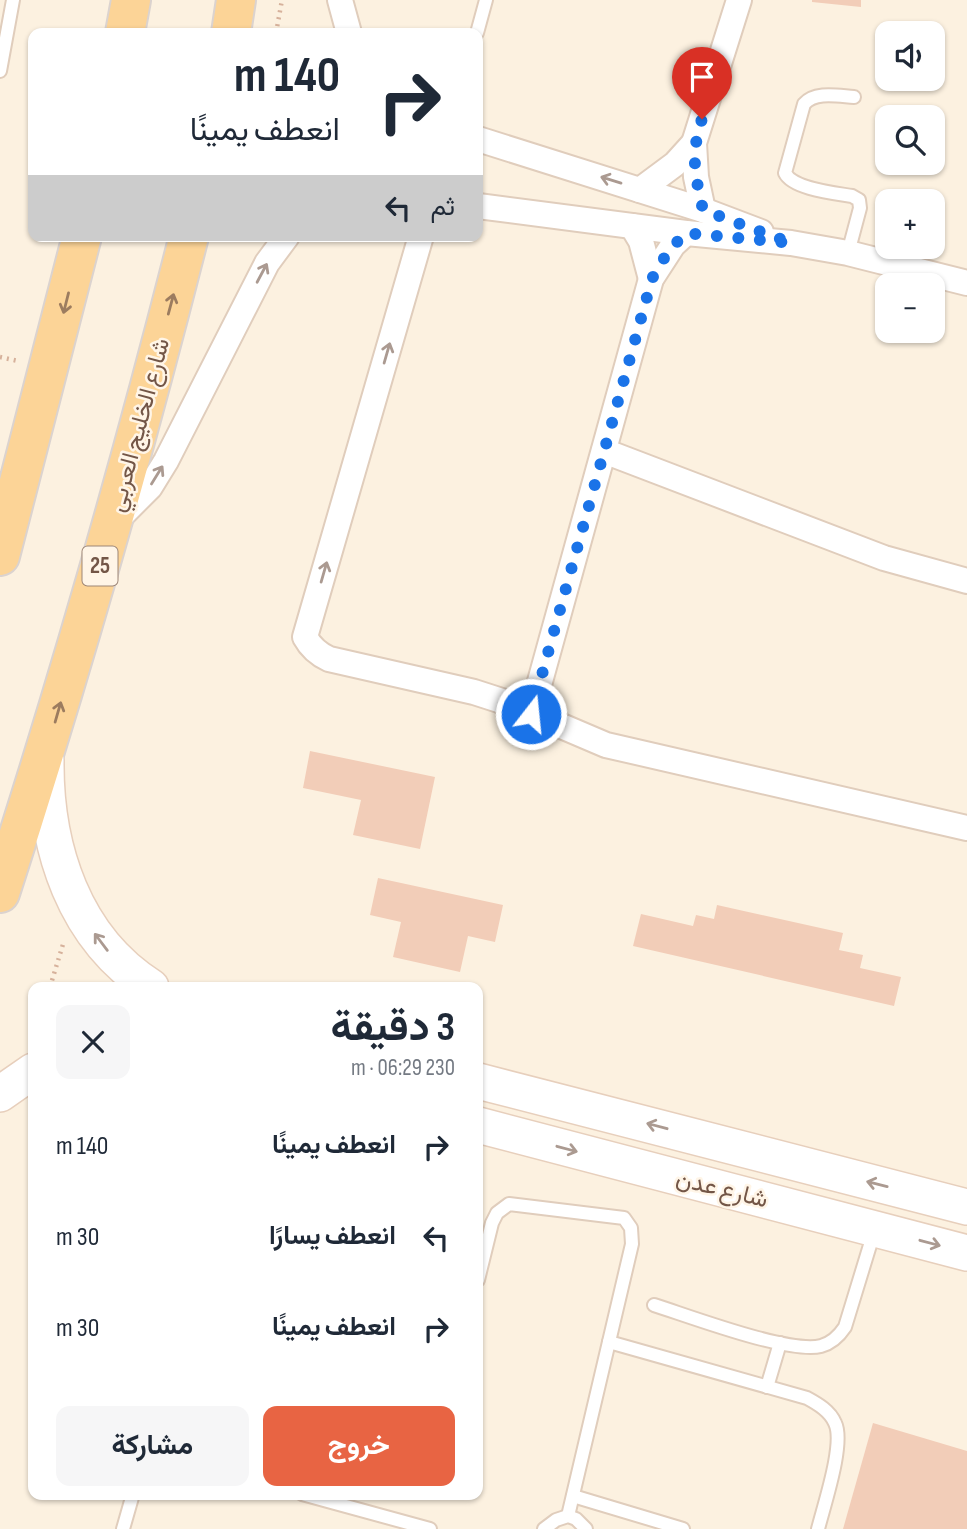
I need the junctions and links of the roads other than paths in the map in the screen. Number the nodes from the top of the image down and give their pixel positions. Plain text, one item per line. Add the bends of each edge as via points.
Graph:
1 (13, 0) edge
2 (131, 0) edge
3 (236, 0) edge
4 (340, 0) edge
5 (486, 0) edge
6 (739, 0) edge
7 (126, 28) edge
8 (232, 28) edge
9 (348, 28) edge
10 (478, 28) edge
11 (0, 71) edge
12 (854, 97) dead end
13 (483, 141) edge
14 (694, 143) junction
15 (640, 190) junction
16 (483, 207) edge
17 (703, 210) junction
18 (632, 226) junction
19 (686, 233) junction
20 (80, 242) edge
21 (187, 242) edge
22 (283, 242) edge
23 (419, 242) edge
24 (791, 243) junction
25 (848, 253) junction
26 (652, 279) junction
27 (967, 283) edge
28 (604, 451) junction
29 (111, 526) junction
30 (0, 556) edge
31 (967, 581) edge
32 (531, 714) junction
33 (46, 750) junction
34 (967, 828) edge
35 (0, 893) edge
36 (144, 982) edge
37 (28, 1074) edge
38 (483, 1082) edge
39 (528, 1093) junction
40 (0, 1094) edge
41 (483, 1126) edge
42 (518, 1136) junction
43 (764, 1155) junction
44 (831, 1172) junction
45 (749, 1196) junction
46 (967, 1207) edge
47 (821, 1214) junction
48 (875, 1229) junction
49 (967, 1253) edge
50 (483, 1260) edge
51 (654, 1305) dead end
52 (609, 1342) junction
53 (780, 1343) junction
54 (767, 1387) junction
55 (573, 1496) junction
56 (131, 1500) edge
57 (324, 1500) edge
58 (568, 1516) junction
59 (123, 1529) edge
60 (430, 1529) edge
61 (544, 1529) edge
62 (586, 1529) edge
63 (683, 1529) edge
64 (818, 1529) edge

1 - 11 lane
2 - 7 main road
3 - 8 main road
4 - 9 street
5 - 10 lane
6 - 14 street
12 - 25 lane via 808,99 785,173 797,184 859,200
15 -> 13 street
14 - 15 street
14 - 17 street
15 - 17 street
16 - 18 street
17 - 24 street
18 - 19 street
18 - 26 street
19 - 24 street
19 - 26 street
20 -> 30 main road
29 -> 21 main road, شارع الخليج العربي / 25
29 -> 22 street via 150,487 166,461 267,263
32 -> 23 street via 474,692 329,659 304,638
24 - 25 street
25 - 27 street
26 - 28 street
28 - 31 street via 884,558
28 - 32 street
33 -> 29 main road, شارع الخليج العربي / 25
32 - 34 street via 606,746
33 - 35 main road, شارع الخليج العربي / 25
36 -> 33 main road via 114,959 99,940 62,869 48,816
37 - 40 main road
38 - 39 main road, شارع عدن
39 - 42 main road
43 -> 39 main road, شارع عدن
41 - 42 main road, شارع عدن
42 -> 45 main road, شارع عدن
43 - 44 main road, شارع عدن
43 - 45 main road via 772,1177 764,1190
46 -> 44 main road, شارع عدن
44 - 47 main road via 817,1177 809,1190 811,1205
45 - 47 main road, شارع عدن
47 - 48 main road, شارع عدن
48 -> 49 main road, شارع عدن
48 - 53 lane via 850,1315 838,1336 822,1346
50 - 52 lane via 492,1223 509,1204 624,1218 631,1227 632,1244
51 - 53 lane
52 - 54 lane
52 - 55 lane
53 - 54 lane
54 - 64 lane via 807,1398 835,1422 840,1440
55 - 58 lane
55 - 63 lane
56 - 59 lane
57 - 60 lane
58 - 61 lane
58 - 62 lane

